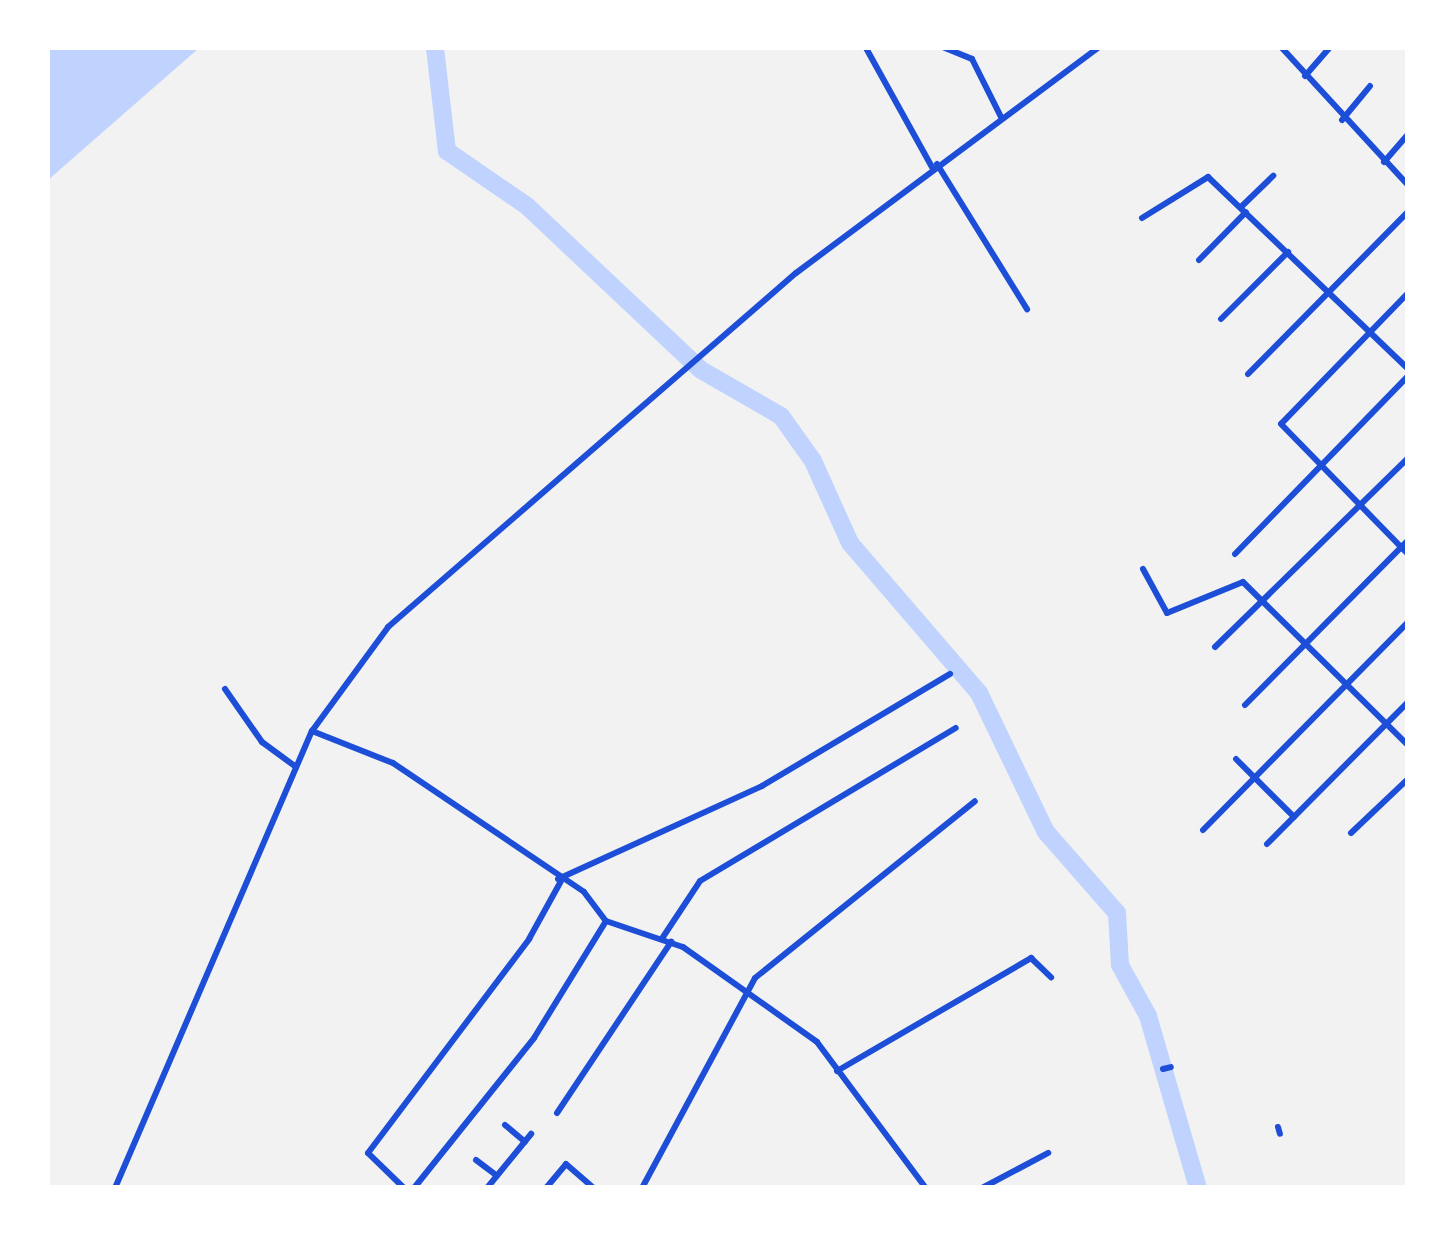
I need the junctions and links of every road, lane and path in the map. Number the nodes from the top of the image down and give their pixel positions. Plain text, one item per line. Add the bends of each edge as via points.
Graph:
1 (866, 48) edge
2 (945, 48) edge
3 (1098, 48) edge
4 (1282, 48) edge
5 (1330, 48) edge
6 (1304, 76) junction
7 (1370, 86) dead end
8 (1001, 117) junction
9 (1342, 120) junction
10 (1408, 134) edge
11 (1384, 162) junction
12 (935, 165) junction
13 (1273, 176) dead end
14 (1408, 186) edge
15 (1244, 210) junction
16 (1408, 212) edge
17 (1142, 218) dead end
18 (1288, 252) junction
19 (1199, 260) dead end
20 (1329, 292) junction
21 (1408, 293) edge
22 (1027, 309) dead end
23 (1221, 319) dead end
24 (1370, 332) junction
25 (1408, 372) edge
26 (1248, 374) dead end
27 (1408, 458) edge
28 (1320, 464) junction
29 (1360, 505) junction
30 (1408, 540) edge
31 (1401, 547) junction
32 (1235, 554) dead end
33 (1408, 554) edge
34 (1143, 569) dead end
35 (1262, 601) junction
36 (1408, 622) edge
37 (1307, 645) junction
38 (1215, 647) dead end
39 (950, 674) dead end
40 (1347, 685) junction
41 (225, 689) dead end
42 (1408, 702) edge
43 (1246, 705) dead end
44 (1386, 724) junction
45 (956, 728) dead end
46 (312, 731) junction
47 (1408, 745) edge
48 (1236, 759) dead end
49 (296, 767) junction
50 (1255, 778) junction
51 (1408, 779) edge
52 (975, 800) dead end
53 (1294, 817) junction
54 (1204, 830) dead end
55 (1351, 834) dead end
56 (1267, 844) dead end
57 (560, 880) junction
58 (606, 922) junction
59 (667, 939) junction
60 (1051, 977) dead end
61 (742, 993) junction
62 (836, 1071) junction
63 (557, 1114) dead end
64 (506, 1125) dead end
65 (531, 1134) dead end
66 (525, 1142) junction
67 (1048, 1153) dead end
68 (476, 1160) dead end
69 (497, 1176) junction
70 (115, 1188) edge
71 (404, 1188) edge
72 (414, 1188) edge
73 (487, 1188) edge
74 (546, 1188) edge
75 (594, 1188) edge
76 (642, 1188) edge
77 (926, 1188) edge
78 (982, 1188) edge

1 - 12 street
2 - 8 street via 972,59
3 - 8 street
4 - 6 street
5 - 6 street
6 - 9 street
7 - 9 street
8 - 12 street
9 - 11 street
10 - 11 street
11 - 14 street
12 - 22 street
12 - 46 street via 698,356 388,627
13 - 15 street
15 - 17 street via 1208,177
15 - 18 street
15 - 19 street
16 - 20 street
18 - 20 street
18 - 23 street
20 - 24 street
20 - 26 street
21 - 24 street
24 - 25 street
24 - 28 street via 1281,424
25 - 28 street
27 - 29 street
28 - 29 street
28 - 32 street
29 - 31 street
29 - 35 street
30 - 31 street
31 - 33 street
31 - 37 street
34 - 35 street via 1167,614 1243,582
35 - 37 street
35 - 38 street
36 - 40 street
37 - 40 street
37 - 43 street
39 - 57 street via 762,786
40 - 44 street
40 - 50 street
41 - 49 street via 262,742
42 - 44 street
44 - 47 street
44 - 53 street
45 - 59 street via 700,881
46 - 49 street
46 - 57 street via 394,763
48 - 50 street
49 - 70 street
50 - 53 street
50 - 54 street
51 - 55 street
52 - 61 street via 891,859
53 - 56 street
57 - 58 street via 584,892
57 - 71 street via 529,939 368,1154
58 - 59 street
58 - 72 street via 534,1038
59 - 61 street
59 - 63 street
60 - 62 street via 1031,958
61 - 62 street via 817,1042
61 - 76 street
62 - 77 street
64 - 66 street
65 - 66 street
66 - 69 street
67 - 78 street
68 - 69 street
69 - 73 street
74 - 75 street via 566,1164

